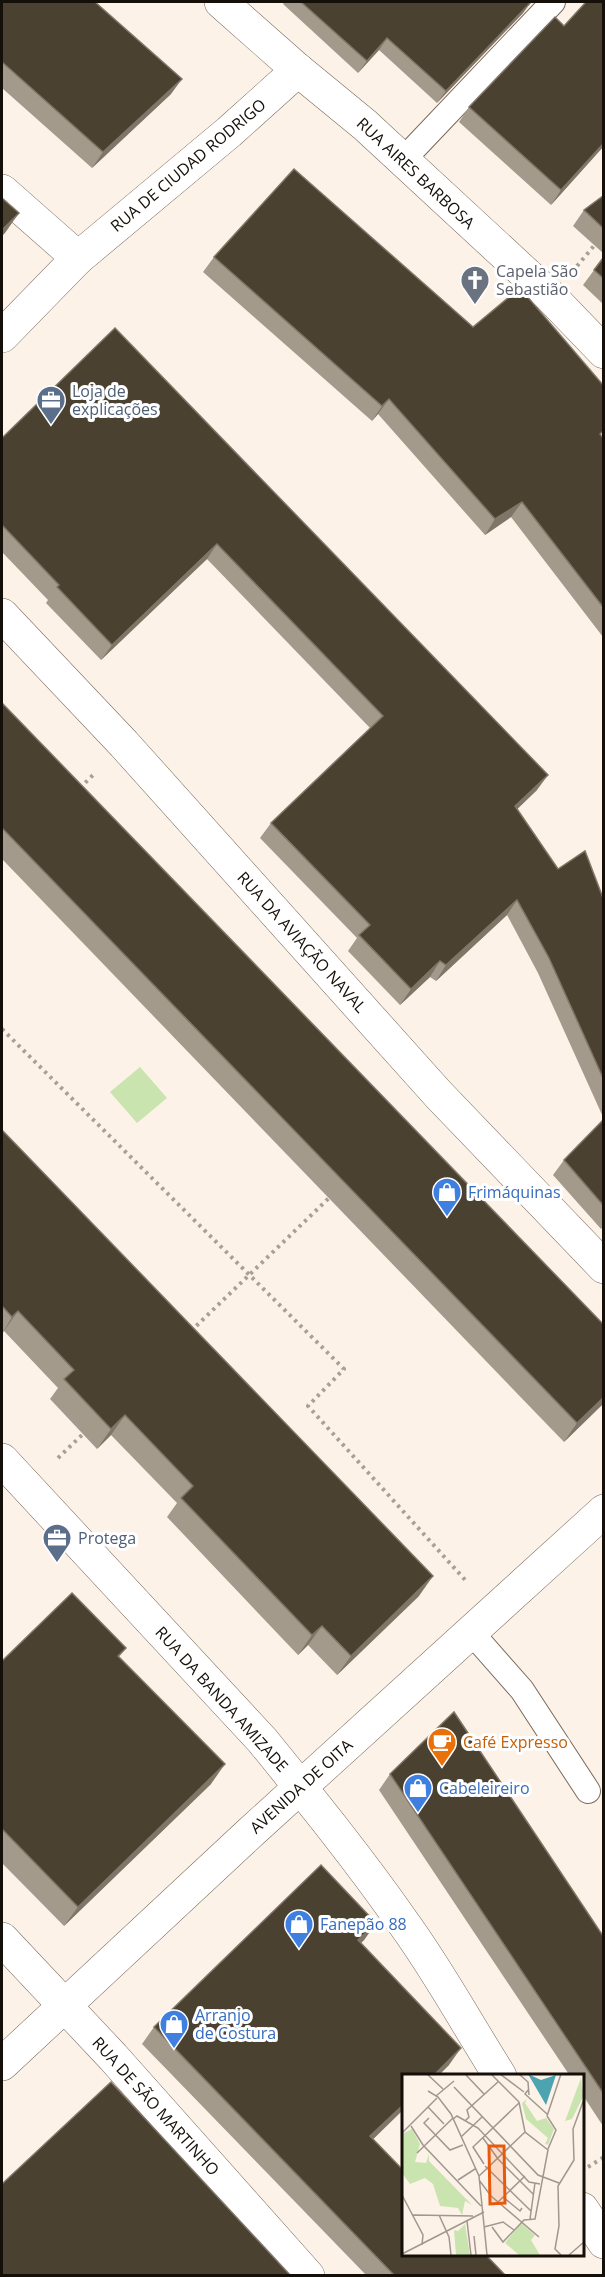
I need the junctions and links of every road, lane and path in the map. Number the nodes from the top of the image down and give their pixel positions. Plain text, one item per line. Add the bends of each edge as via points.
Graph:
1 (221, 2) edge
2 (553, 2) edge
3 (298, 70) junction
4 (403, 160) junction
5 (2, 191) edge
6 (78, 258) junction
7 (2, 336) edge
8 (603, 352) edge
9 (2, 615) edge
10 (2, 1029) edge
11 (329, 1198) edge
12 (603, 1267) edge
13 (249, 1275) junction
14 (184, 1337) edge
15 (2, 1460) edge
16 (603, 1510) edge
17 (483, 1621) junction
18 (300, 1787) junction
19 (588, 1791) dead end
20 (2, 1939) edge
21 (65, 2006) junction
22 (2, 2064) edge
23 (499, 2074) edge
24 (603, 2157) edge
25 (584, 2170) edge
26 (584, 2212) edge
27 (603, 2242) edge
28 (308, 2276) edge

1 - 3 street, RUA AIRES BARBOSA
2 - 4 lane
3 - 4 street, RUA AIRES BARBOSA
3 - 6 street, RUA DE CIUDAD RODRIGO
4 - 8 street, RUA AIRES BARBOSA
5 - 6 street
6 - 7 street, RUA DE CIUDAD RODRIGO
9 - 12 street, RUA DA AVIAÇÃO NAVAL via 132,753 438,1094
10 - 13 path
11 - 13 path
13 - 14 path
13 - 17 path via 344,1369 308,1406
15 - 18 street, RUA DA BANDA AMIZADE via 262,1740
16 - 17 street, AVENIDA DE OITA
17 - 18 street, AVENIDA DE OITA
17 - 19 lane via 522,1690
18 - 21 street, AVENIDA DE OITA
18 - 23 street, RUA DA BANDA AMIZADE via 404,1923
20 - 21 street, RUA DE SÃO MARTINHO
21 - 22 street, AVENIDA DE OITA
21 - 28 street, RUA DE SÃO MARTINHO
24 - 25 path
26 - 27 street

